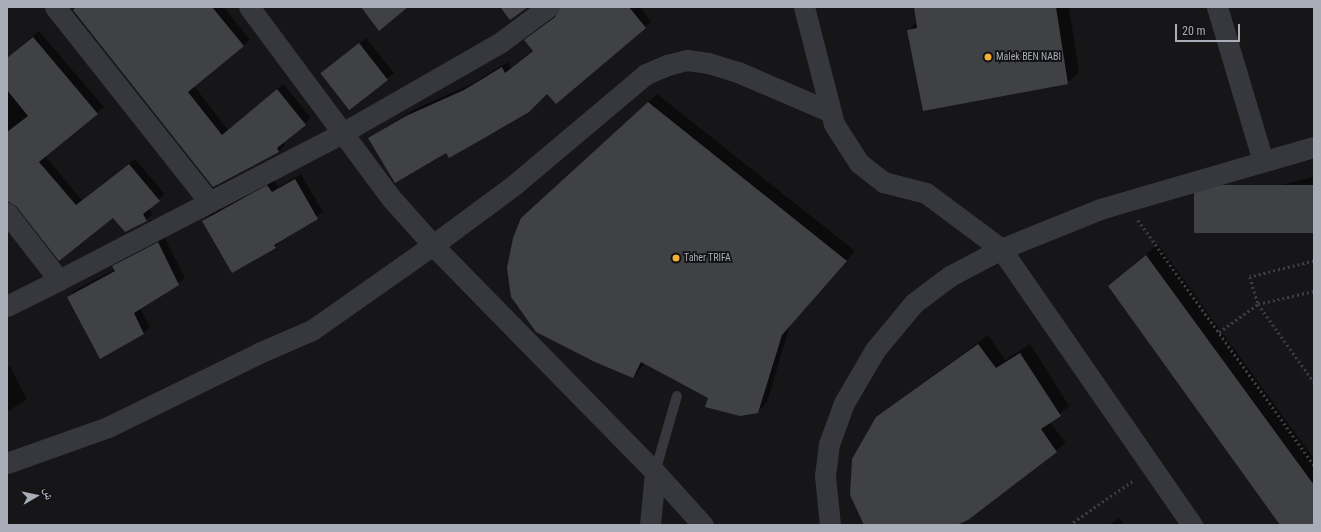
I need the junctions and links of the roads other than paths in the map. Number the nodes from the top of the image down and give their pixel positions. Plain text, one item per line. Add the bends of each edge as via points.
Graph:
1 (55, 7) edge
2 (249, 7) edge
3 (548, 7) edge
4 (804, 7) edge
5 (1217, 7) edge
6 (831, 112) junction
7 (344, 132) junction
8 (1314, 147) edge
9 (1263, 162) junction
10 (209, 201) junction
11 (7, 212) edge
12 (433, 245) junction
13 (1001, 249) junction
14 (58, 280) junction
15 (7, 306) edge
16 (677, 396) dead end
17 (7, 463) edge
18 (655, 472) junction
19 (650, 525) edge
20 (703, 525) edge
21 (830, 525) edge
22 (1192, 525) edge

1 - 10 street
2 - 7 street
3 - 7 street via 500,42
4 - 6 street
5 - 9 street
6 - 12 street via 738,72 708,63 687,60 667,65 646,74 514,185
6 - 13 street via 846,145 859,163 883,182 926,193
7 - 10 street
7 - 12 street via 391,198
8 - 9 street
9 - 13 street via 1100,209
10 - 14 street
11 - 14 street
12 - 17 street via 312,330 258,353 108,427
12 - 18 street
13 - 21 street via 950,276 914,303 875,350 844,403 829,444 825,476
13 - 22 street
14 - 15 street
16 - 18 lane
18 - 19 street
18 - 20 street

